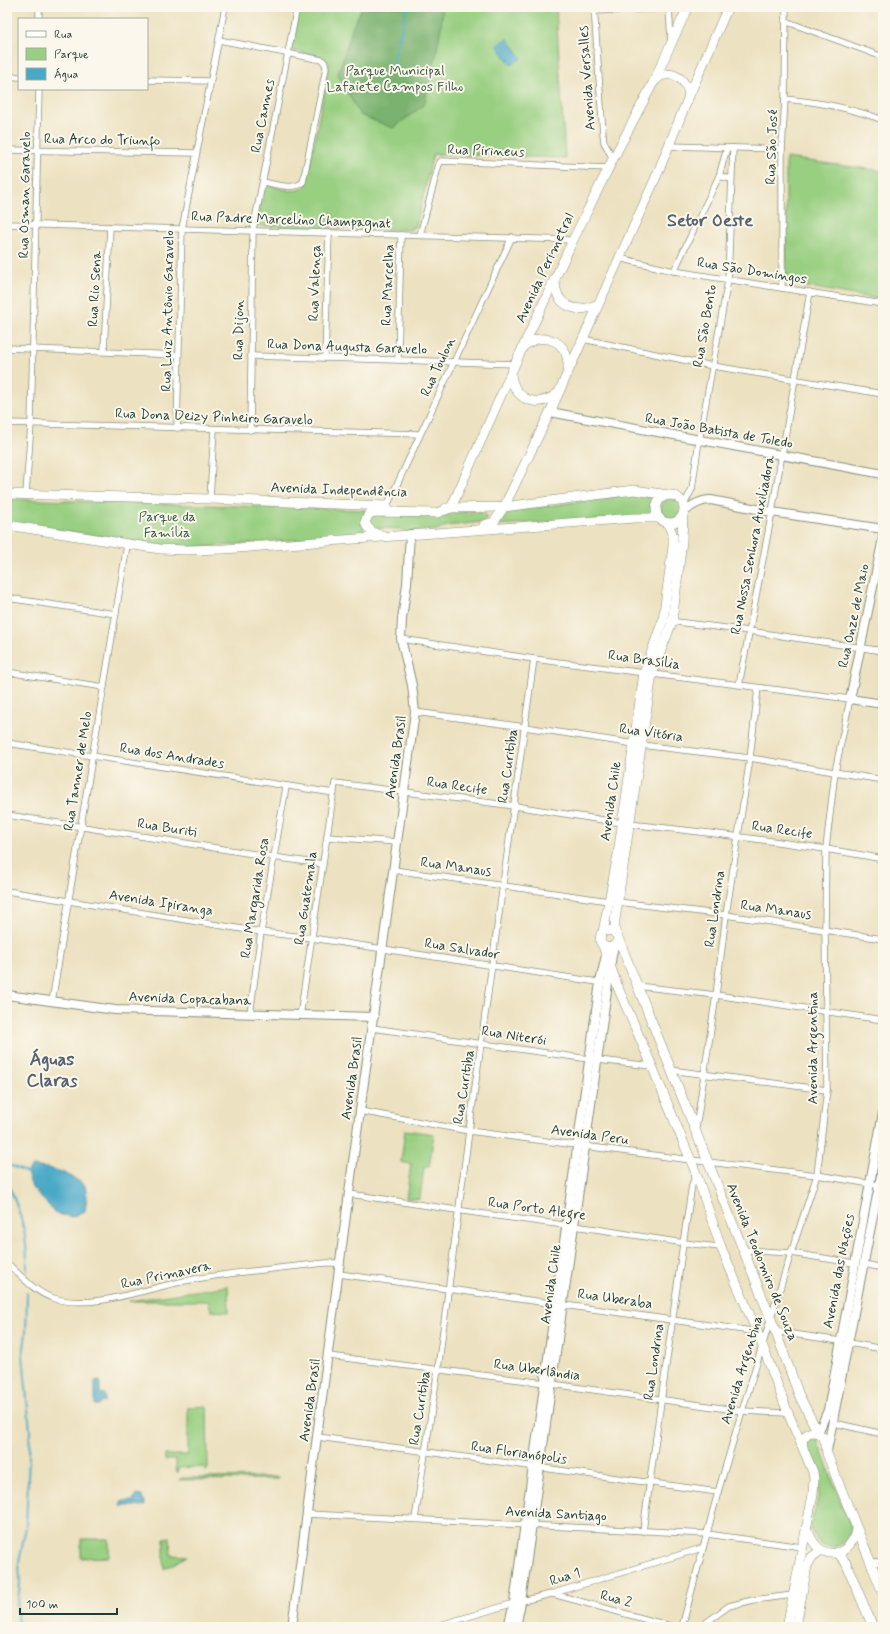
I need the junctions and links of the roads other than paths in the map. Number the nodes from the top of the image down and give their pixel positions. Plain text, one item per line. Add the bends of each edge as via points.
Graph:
1 (39, 7) edge
2 (225, 7) edge
3 (297, 7) edge
4 (669, 7) edge
5 (688, 7) edge
6 (728, 7) edge
7 (786, 7) edge
8 (594, 9) edge
9 (39, 18) edge
10 (785, 21) junction
11 (219, 40) junction
12 (671, 44) junction
13 (288, 52) junction
14 (883, 57) edge
15 (7, 76) edge
16 (18, 77) edge
17 (148, 80) edge
18 (210, 81) junction
19 (652, 83) junction
20 (40, 90) edge
21 (689, 96) junction
22 (786, 99) junction
23 (883, 120) edge
24 (669, 146) junction
25 (606, 147) junction
26 (618, 148) junction
27 (730, 148) junction
28 (782, 149) junction
29 (7, 150) edge
30 (39, 151) junction
31 (196, 153) junction
32 (612, 158) junction
33 (608, 168) junction
34 (719, 176) junction
35 (731, 179) junction
36 (263, 182) junction
37 (7, 224) edge
38 (37, 225) junction
39 (110, 227) junction
40 (182, 229) junction
41 (252, 230) junction
42 (329, 233) junction
43 (402, 235) junction
44 (420, 235) junction
45 (512, 237) junction
46 (573, 240) junction
47 (619, 258) junction
48 (674, 271) junction
49 (556, 279) junction
50 (728, 280) junction
51 (782, 288) junction
52 (810, 292) junction
53 (598, 304) junction
54 (883, 304) edge
55 (583, 339) junction
56 (525, 345) junction
57 (7, 348) edge
58 (33, 349) junction
59 (104, 352) junction
60 (178, 355) junction
61 (251, 356) junction
62 (325, 358) junction
63 (398, 360) junction
64 (454, 362) junction
65 (515, 364) junction
66 (713, 366) junction
67 (568, 371) junction
68 (511, 375) junction
69 (794, 378) junction
70 (558, 393) junction
71 (883, 394) edge
72 (550, 412) junction
73 (7, 423) edge
74 (31, 424) junction
75 (177, 428) junction
76 (214, 429) junction
77 (250, 430) junction
78 (420, 434) junction
79 (699, 441) junction
80 (782, 456) junction
81 (883, 474) edge
82 (7, 490) edge
83 (7, 494) edge
84 (22, 494) junction
85 (669, 495) junction
86 (210, 499) junction
87 (387, 506) junction
88 (504, 507) junction
89 (451, 508) junction
90 (486, 508) junction
91 (684, 510) junction
92 (772, 512) junction
93 (659, 518) junction
94 (668, 523) junction
95 (7, 525) edge
96 (483, 525) junction
97 (883, 529) edge
98 (437, 532) junction
99 (410, 534) junction
100 (385, 536) junction
101 (883, 538) edge
102 (127, 545) junction
103 (7, 598) edge
104 (116, 614) junction
105 (667, 621) junction
106 (749, 631) junction
107 (402, 639) junction
108 (861, 648) junction
109 (883, 651) edge
110 (534, 659) junction
111 (7, 672) edge
112 (648, 674) junction
113 (739, 685) junction
114 (104, 687) junction
115 (758, 688) junction
116 (850, 700) junction
117 (883, 704) edge
118 (415, 712) junction
119 (525, 727) junction
120 (7, 743) edge
121 (637, 744) junction
122 (93, 756) junction
123 (750, 758) junction
124 (835, 772) junction
125 (883, 780) edge
126 (335, 783) joint
127 (286, 787) junction
128 (404, 791) junction
129 (334, 793) junction
130 (515, 806) junction
131 (7, 814) edge
132 (626, 824) junction
133 (81, 827) junction
134 (738, 835) junction
135 (327, 837) junction
136 (398, 842) junction
137 (826, 848) junction
138 (273, 857) junction
139 (883, 859) edge
140 (323, 864) junction
141 (394, 870) junction
142 (504, 886) junction
143 (7, 891) edge
144 (69, 900) junction
145 (614, 902) junction
146 (726, 915) junction
147 (824, 930) junction
148 (261, 932) junction
149 (603, 932) junction
150 (312, 938) junction
151 (883, 938) edge
152 (616, 939) junction
153 (603, 946) junction
154 (384, 949) junction
155 (606, 955) junction
156 (493, 966) junction
157 (611, 967) junction
158 (604, 983) junction
159 (636, 986) junction
160 (7, 995) edge
161 (716, 995) junction
162 (52, 1002) junction
163 (825, 1012) junction
164 (250, 1014) junction
165 (300, 1016) junction
166 (374, 1017) junction
167 (883, 1020) edge
168 (372, 1028) junction
169 (482, 1043) junction
170 (593, 1060) junction
171 (652, 1066) junction
172 (670, 1070) junction
173 (705, 1075) junction
174 (827, 1090) junction
175 (360, 1111) junction
176 (883, 1113) edge
177 (469, 1131) junction
178 (696, 1133) junction
179 (581, 1145) junction
180 (690, 1160) junction
181 (708, 1162) junction
182 (883, 1165) edge
183 (696, 1173) junction
184 (817, 1175) junction
185 (870, 1184) junction
186 (881, 1186) edge
187 (350, 1194) junction
188 (459, 1211) junction
189 (570, 1226) junction
190 (683, 1244) junction
191 (721, 1247) junction
192 (743, 1250) junction
193 (791, 1253) junction
194 (7, 1263) edge
195 (341, 1263) junction
196 (854, 1263) junction
197 (864, 1264) junction
198 (883, 1268) edge
199 (339, 1274) junction
200 (449, 1290) junction
201 (559, 1304) junction
202 (672, 1319) junction
203 (771, 1319) junction
204 (766, 1332) junction
205 (844, 1342) junction
206 (762, 1348) junction
207 (883, 1349) edge
208 (329, 1356) junction
209 (438, 1369) junction
210 (548, 1383) junction
211 (661, 1399) junction
212 (742, 1411) junction
213 (788, 1413) junction
214 (834, 1423) junction
215 (818, 1433) junction
216 (883, 1434) edge
217 (318, 1437) junction
218 (804, 1448) junction
219 (425, 1452) junction
220 (827, 1454) junction
221 (537, 1467) junction
222 (649, 1483) junction
223 (718, 1492) junction
224 (306, 1514) junction
225 (415, 1519) junction
226 (529, 1525) junction
227 (856, 1527) junction
228 (806, 1528) junction
229 (642, 1531) junction
230 (707, 1534) junction
231 (802, 1547) junction
232 (702, 1548) junction
233 (821, 1550) junction
234 (837, 1552) junction
235 (870, 1561) junction
236 (883, 1563) edge
237 (883, 1593) edge
238 (551, 1594) junction
239 (793, 1595) junction
240 (518, 1602) junction
241 (292, 1627) edge
242 (434, 1627) edge
243 (508, 1627) edge
244 (516, 1627) edge
245 (674, 1627) edge
246 (682, 1627) edge
247 (700, 1627) edge
248 (787, 1627) edge
249 (796, 1627) edge
250 (873, 1627) edge

1 - 9 street
2 - 11 street, Rua Luiz Antônio Garavelo
3 - 13 street, Rua Cannes
4 - 8 street
4 - 12 street
5 - 12 main road, Avenida Perimetral
6 - 21 main road
7 - 10 street, Rua São José
8 - 25 street, Avenida Versalles
10 - 14 street
10 - 22 street, Rua São José
11 - 13 street
11 - 18 street, Rua Luiz Antônio Garavelo
12 - 19 main road, Avenida Perimetral
13 - 36 street, Rua Cannes
13 - 36 street via 322,60 326,68 303,182 300,186 293,187
15 - 16 street
17 - 18 street
18 - 31 street, Rua Luiz Antônio Garavelo
19 - 21 main road via 663,75 676,75 686,84
19 - 26 main road, Avenida Perimetral
20 - 30 street, Rua Osman Garavelo
21 - 24 main road
22 - 23 street via 830,105
22 - 28 street, Rua São José
24 - 27 street
24 - 47 main road
25 - 26 street, Avenida Versalles
25 - 32 street, Avenida Versalles
26 - 32 main road, Avenida Perimetral
27 - 28 street
27 - 34 street
27 - 35 street, Rua São Bento
28 - 51 street, Rua São José
29 - 30 street, Rua Arco do Triunfo
30 - 31 street, Rua Arco do Triunfo
30 - 38 street, Rua Osman Garavelo
31 - 40 street, Rua Luiz Antônio Garavelo
32 - 33 main road, Avenida Perimetral
33 - 44 street, Rua Pirineus via 441,161
33 - 46 main road, Avenida Perimetral
34 - 35 street
34 - 48 street
35 - 50 street, Rua São Bento
36 - 41 street, Rua Cannes
37 - 38 street, Rua Padre Marcelino Champagnat
38 - 39 street, Rua Padre Marcelino Champagnat
38 - 58 street, Rua Osman Garavelo
39 - 40 street, Rua Padre Marcelino Champagnat
39 - 59 street, Rua Rio Sena
40 - 41 street, Rua Padre Marcelino Champagnat
40 - 60 street, Rua Luiz Antônio Garavelo
41 - 42 street, Rua Padre Marcelino Champagnat
41 - 61 street, Rua Dijon
42 - 43 street, Rua Padre Marcelino Champagnat
42 - 62 street, Rua Valença
43 - 44 street, Rua Padre Marcelino Champagnat
43 - 63 street, Rua Marcelha
44 - 45 street, Rua Padre Marcelino Champagnat
45 - 46 street, Rua Padre Marcelino Champagnat
45 - 64 street, Rua Toulon
46 - 49 main road, Avenida Perimetral
47 - 48 street, Rua São Domingos
47 - 53 main road
48 - 50 street, Rua São Domingos
49 - 53 main road via 560,299 568,306 578,310
49 - 56 main road, Avenida Perimetral
50 - 51 street, Rua São Domingos
50 - 66 street, Rua São Bento
51 - 52 street, Rua São Domingos
52 - 54 street, Rua São Domingos
52 - 69 street, Rua Nossa Senhora Auxiliadora
53 - 55 main road
55 - 66 street
55 - 67 main road
56 - 65 main road, Avenida Perimetral
56 - 67 main road via 544,338 558,343 566,353
57 - 58 street
58 - 59 street
58 - 74 street, Rua Osman Garavelo
59 - 60 street
60 - 75 street, Rua Luiz Antônio Garavelo
61 - 62 street, Rua Dona Augusta Garavelo
61 - 77 street, Rua Dijon
62 - 63 street, Rua Dona Augusta Garavelo
63 - 64 street, Rua Dona Augusta Garavelo
64 - 65 street, Rua Dona Augusta Garavelo
64 - 78 street, Rua Toulon
65 - 68 main road, Avenida Perimetral
66 - 69 street
66 - 79 street, Rua São Bento
67 - 70 main road
68 - 70 main road via 514,388 524,398 542,401
68 - 89 main road, Avenida Perimetral
69 - 71 street
69 - 80 street, Rua Nossa Senhora Auxiliadora
70 - 72 main road
72 - 79 street, Rua João Batista de Toledo
72 - 88 main road
73 - 74 street, Rua Dona Deizy Pinheiro Garavelo
74 - 75 street, Rua Dona Deizy Pinheiro Garavelo
74 - 84 street, Rua Osman Garavelo
75 - 76 street, Rua Dona Deizy Pinheiro Garavelo
76 - 77 street, Rua Dona Deizy Pinheiro Garavelo
76 - 86 street
77 - 78 street, Rua Dona Deizy Pinheiro Garavelo
78 - 87 street, Rua Toulon
79 - 80 street, Rua João Batista de Toledo
79 - 91 street, Rua São Bento via 692,489
80 - 81 street, Rua João Batista de Toledo
80 - 92 street, Rua Nossa Senhora Auxiliadora
82 - 84 street
83 - 84 main road, Avenida Independência
84 - 86 main road, Avenida Independência
85 - 88 main road, Avenida Independência via 634,490
85 - 91 main road via 678,497
85 - 93 main road via 660,498 658,502 656,511
86 - 87 main road, Avenida Independência
87 - 89 main road, Avenida Independência
88 - 90 main road, Avenida Independência
88 - 96 main road via 494,522
89 - 90 main road, Avenida Independência
89 - 100 main road via 437,513 369,514 366,520 367,528
90 - 96 main road via 489,520
91 - 92 street via 697,502 711,500
91 - 94 main road via 676,522
91 - 105 main road, Rua São Bento via 682,541
92 - 97 street
92 - 106 street, Rua Nossa Senhora Auxiliadora
93 - 94 main road
93 - 98 main road via 626,518
94 - 105 main road, Rua São Bento via 673,536 673,546
95 - 102 main road
96 - 98 main road
98 - 99 main road
99 - 100 main road
99 - 107 street, Avenida Brasil
100 - 102 main road via 186,550
101 - 108 street, Rua Onze de Maio
102 - 104 street, Rua Tanner de Melo
103 - 104 street
104 - 114 street, Rua Tanner de Melo
105 - 106 street
105 - 112 main road, Rua São Bento
106 - 108 street
106 - 113 street, Rua Nossa Senhora Auxiliadora
107 - 110 street, Rua Brasília
107 - 118 street, Avenida Brasil
108 - 109 street
108 - 116 street, Rua Onze de Maio
110 - 112 street, Rua Brasília
110 - 119 street, Rua Curitiba
111 - 114 street
112 - 113 street, Rua Brasília
112 - 121 main road, Avenida Chile
113 - 115 street, Rua Brasília
114 - 122 street, Rua Tanner de Melo
115 - 116 street, Rua Brasília
115 - 123 street, Rua Londrina
116 - 117 street, Rua Brasília
116 - 124 street, Avenida Argentina
118 - 119 street, Rua Vitória
118 - 128 street, Avenida Brasil
119 - 121 street, Rua Vitória
119 - 130 street, Rua Curitiba
120 - 122 street, Rua dos Andrades
121 - 123 street, Rua Vitória
121 - 132 main road, Avenida Chile
122 - 127 street, Rua dos Andrades
122 - 133 street, Rua Tanner de Melo
123 - 124 street, Rua Vitória
123 - 134 street, Rua Londrina
124 - 125 street, Rua Vitória
124 - 137 street, Avenida Argentina
126 - 128 street, Rua Recife
126 - 129 street, Rua Guatemala
127 - 129 street, Rua dos Andrades
127 - 138 street, Rua Margarida Rosa
128 - 130 street, Rua Recife
128 - 136 street, Avenida Brasil
129 - 135 street, Rua Guatemala
130 - 132 street, Rua Recife
130 - 142 street, Rua Curitiba
131 - 133 street, Rua Buriti
132 - 134 street, Rua Recife
132 - 145 main road, Avenida Chile
133 - 138 street, Rua Buriti
133 - 144 street, Rua Tanner de Melo
134 - 137 street, Rua Recife
134 - 146 street, Rua Londrina
135 - 136 street
135 - 140 street, Rua Guatemala
136 - 141 street, Avenida Brasil
137 - 139 street, Rua Recife
137 - 147 street, Avenida Argentina
138 - 140 street, Rua Buriti
138 - 148 street, Rua Margarida Rosa
140 - 150 street, Rua Guatemala
141 - 142 street, Rua Manaus
141 - 154 street, Avenida Brasil
142 - 145 street, Rua Manaus
142 - 156 street, Rua Curitiba
143 - 144 street, Avenida Ipiranga
144 - 148 street, Avenida Ipiranga
144 - 162 street, Rua Tanner de Melo
145 - 146 street, Rua Manaus
145 - 149 main road, Avenida Chile
145 - 152 main road, Avenida Chile
146 - 147 street, Rua Manaus
146 - 161 street, Rua Londrina
147 - 151 street, Rua Manaus
147 - 163 street, Avenida Argentina
148 - 150 street, Avenida Ipiranga
148 - 164 street, Rua Margarida Rosa
149 - 152 main road via 609,930
149 - 153 main road via 600,937
150 - 154 street, Rua Salvador
150 - 165 street, Rua Guatemala
152 - 153 main road via 608,948
152 - 157 street, Avenida Chile
152 - 159 main road, Avenida Teodomiro de Souza
153 - 155 main road, Avenida Teodomiro de Souza
154 - 156 street, Rua Salvador
154 - 166 street, Avenida Brasil
155 - 157 main road, Avenida Teodomiro de Souza
155 - 158 street, Avenida Chile
156 - 158 street, Rua Salvador
156 - 169 street, Rua Curitiba
157 - 158 street, Avenida Chile
157 - 171 main road, Avenida Teodomiro de Souza via 618,990
158 - 170 street, Avenida Chile
159 - 161 street
159 - 172 main road, Avenida Teodomiro de Souza
160 - 162 street, Avenida Copacabana
161 - 163 street
161 - 173 street, Rua Londrina
162 - 164 street, Avenida Copacabana via 115,1010
163 - 167 street
163 - 174 street, Avenida Argentina
164 - 165 street, Avenida Copacabana
165 - 166 street, Avenida Copacabana
166 - 168 street, Avenida Brasil
168 - 169 street, Rua Niterói
168 - 175 street, Avenida Brasil
169 - 170 street, Rua Niterói
169 - 177 street, Rua Curitiba
170 - 171 street, Rua Niterói
170 - 179 street, Avenida Chile
171 - 180 main road, Avenida Teodomiro de Souza
172 - 173 street
172 - 178 main road, Avenida Teodomiro de Souza
173 - 174 street
173 - 178 street, Rua Londrina
174 - 184 street, Avenida Argentina
175 - 177 street, Avenida Peru
175 - 187 street, Avenida Brasil
176 - 185 street, Avenida das Nações
177 - 179 street, Avenida Peru
177 - 188 street, Rua Curitiba
178 - 181 main road, Avenida Teodomiro de Souza
179 - 180 street, Avenida Peru
179 - 189 street, Avenida Chile
180 - 181 street, Avenida Peru
180 - 183 main road, Avenida Teodomiro de Souza
181 - 184 street, Avenida Peru
181 - 192 main road, Avenida Teodomiro de Souza
182 - 186 street, Avenida das Nações
183 - 190 street, Rua Londrina
183 - 191 main road, Avenida Teodomiro de Souza
184 - 185 street, Avenida Peru
184 - 193 street, Avenida Argentina
185 - 186 street, Avenida Peru
185 - 196 street, Avenida das Nações
186 - 197 street, Avenida das Nações
187 - 188 street, Rua Porto Alegre
187 - 195 street, Avenida Brasil
188 - 189 street, Rua Porto Alegre
188 - 200 street, Rua Curitiba
189 - 190 street, Rua Porto Alegre
189 - 201 street, Avenida Chile
190 - 191 street, Rua Porto Alegre
190 - 202 street, Rua Londrina
191 - 204 main road, Avenida Teodomiro de Souza
192 - 193 street
192 - 203 main road, Avenida Teodomiro de Souza
193 - 196 street
193 - 203 street, Avenida Argentina
194 - 195 street, Rua Primavera via 35,1288 52,1298 76,1302 117,1298 190,1280
195 - 199 street, Avenida Brasil
196 - 205 street, Avenida das Nações
197 - 198 street
197 - 205 street, Avenida das Nações
199 - 200 street, Rua Uberaba
199 - 208 street, Avenida Brasil
200 - 201 street, Rua Uberaba
200 - 209 street, Rua Curitiba
201 - 202 street, Rua Uberaba
201 - 210 street, Avenida Chile
202 - 204 street, Rua Uberaba
202 - 211 street, Rua Londrina
203 - 204 main road, Avenida Teodomiro de Souza
204 - 205 street, Rua Uberaba
204 - 206 main road, Avenida Teodomiro de Souza
204 - 215 main road, Avenida Teodomiro de Souza
205 - 207 street, Rua Uberaba
205 - 214 street, Avenida das Nações
205 - 215 street, Avenida das Nações via 828,1410
206 - 212 street, Avenida Argentina
206 - 213 main road, Avenida Teodomiro de Souza
208 - 209 street, Rua Uberlândia
208 - 217 street, Avenida Brasil
209 - 210 street, Rua Uberlândia
209 - 219 street, Rua Curitiba
210 - 211 street, Rua Uberlândia
210 - 221 street, Avenida Chile
211 - 212 street, Rua Uberlândia
211 - 222 street, Rua Londrina
212 - 213 street, Rua Uberlândia
212 - 223 street, Avenida Argentina
213 - 218 main road, Avenida Teodomiro de Souza
214 - 216 street
214 - 220 street, Avenida das Nações
215 - 218 main road via 807,1434 802,1440
215 - 220 main road, Avenida Teodomiro de Souza via 826,1442
217 - 219 street, Rua Florianópolis
217 - 224 street, Avenida Brasil
218 - 228 main road, Avenida Teodomiro de Souza via 814,1479
219 - 221 street, Rua Florianópolis
219 - 225 street, Rua Curitiba
220 - 227 main road, Avenida Teodomiro de Souza
221 - 222 street, Rua Florianópolis
221 - 226 street, Avenida Chile
222 - 223 street, Rua Florianópolis
222 - 229 street, Rua Londrina
223 - 230 street, Avenida Argentina
224 - 225 street, Avenida Santiago
224 - 241 street, Avenida Brasil
225 - 226 street, Avenida Santiago
226 - 229 street, Avenida Santiago
226 - 240 street, Avenida Chile
227 - 234 main road via 856,1537 851,1545
227 - 235 main road, Avenida Teodomiro de Souza
228 - 231 main road
228 - 233 main road
229 - 230 street, Avenida Santiago
230 - 231 street, Avenida Santiago
230 - 232 street, Avenida Argentina
231 - 239 main road
232 - 238 street, Rua 1
232 - 246 street, Avenida Argentina
233 - 234 main road
233 - 249 main road via 809,1562
234 - 250 main road via 846,1563
235 - 236 street
235 - 237 main road, Avenida Teodomiro de Souza
238 - 240 street, Rua 1
238 - 245 street, Rua 2
239 - 247 street via 729,1606
239 - 248 main road
240 - 242 street, Rua 1
240 - 243 street, Avenida Chile
240 - 244 street, Avenida Chile

